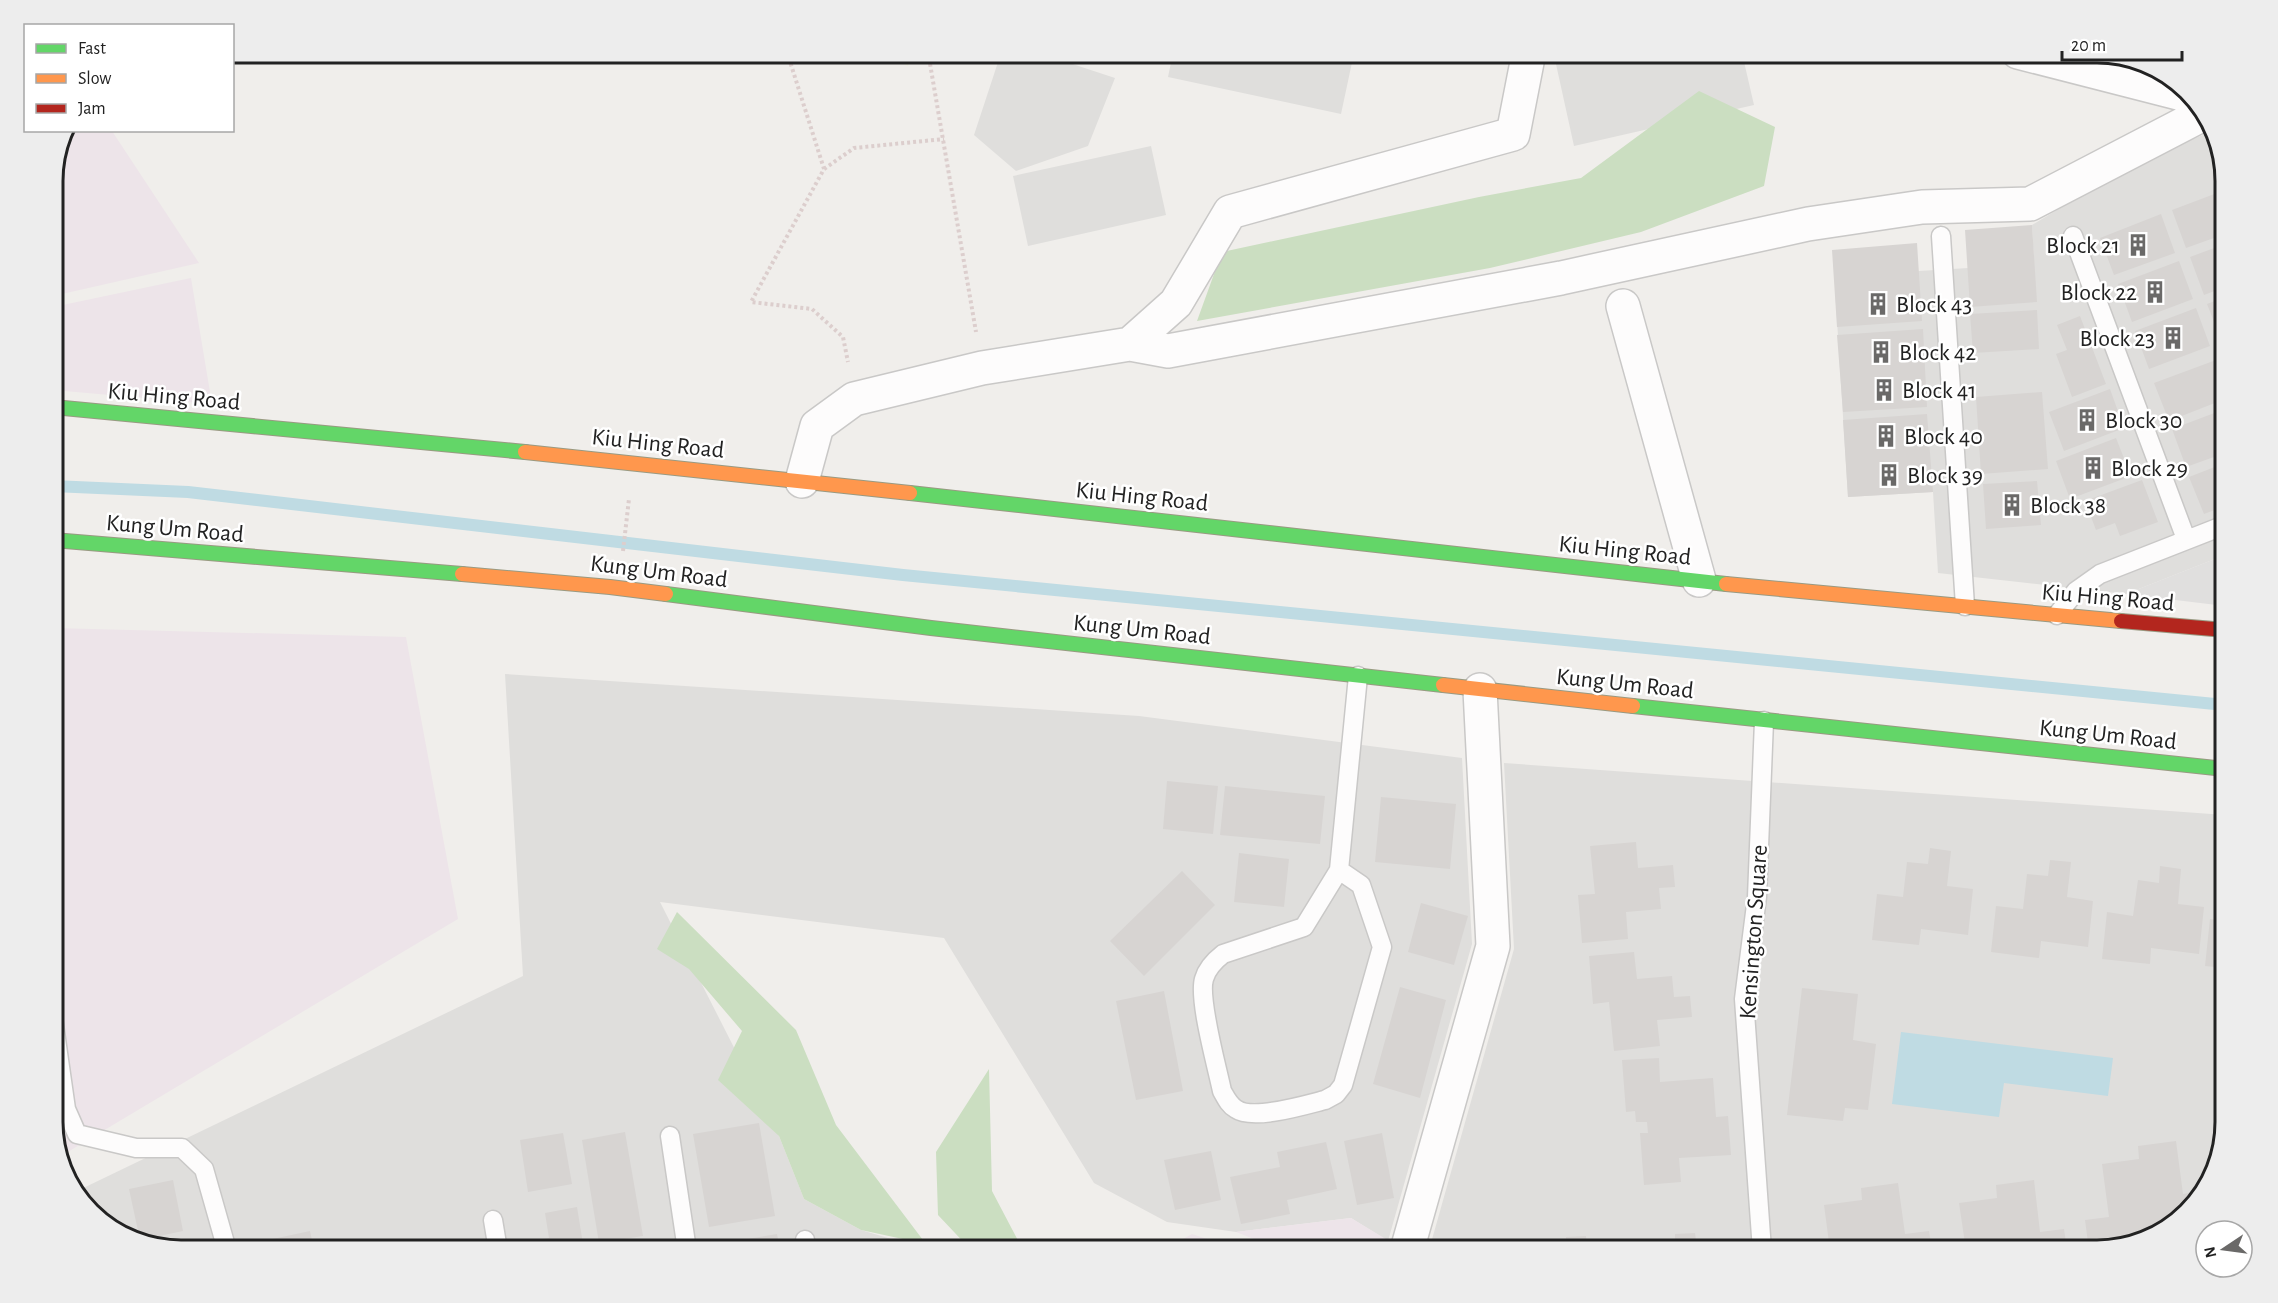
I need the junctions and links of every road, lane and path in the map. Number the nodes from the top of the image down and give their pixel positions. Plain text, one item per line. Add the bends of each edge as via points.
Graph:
1 (790, 63) edge
2 (930, 63) edge
3 (1527, 63) edge
4 (2062, 63) edge
5 (2174, 91) edge
6 (2196, 118) edge
7 (944, 139) junction
8 (824, 169) junction
9 (2073, 236) dead end
10 (1941, 237) dead end
11 (1623, 306) dead end
12 (1130, 344) junction
13 (982, 368) junction
14 (854, 399) junction
15 (63, 408) edge
16 (802, 481) junction
17 (630, 490) dead end
18 (2215, 529) edge
19 (2186, 539) junction
20 (63, 541) edge
21 (623, 553) dead end
22 (1699, 580) junction
23 (1965, 606) junction
24 (2057, 615) junction
25 (2215, 629) edge
26 (1358, 676) junction
27 (1480, 690) junction
28 (1764, 721) junction
29 (2215, 768) edge
30 (1339, 870) junction
31 (63, 1087) edge
32 (670, 1136) dead end
33 (493, 1220) dead end
34 (224, 1240) edge
35 (496, 1240) edge
36 (685, 1240) edge
37 (1410, 1240) edge
38 (1761, 1240) edge

1 - 8 path
2 - 7 path
3 - 12 street via 1513,134 1230,212 1176,303
4 - 5 street
6 - 12 street via 2030,204 1922,207 1808,224 1561,278 1168,351
7 - 8 path via 854,148
7 - 13 path
8 - 14 path via 751,302 812,309 843,337
9 - 19 lane
10 - 23 lane
11 - 22 street
12 - 13 street
13 - 14 street
14 - 16 street via 817,426
15 - 16 street, Kiu Hing Road
16 - 22 street, Kiu Hing Road
17 - 21 path
18 - 19 lane
19 - 24 lane via 2100,574 2076,591
20 - 26 street, Kung Um Road via 610,587
22 - 23 street, Kiu Hing Road
23 - 24 street, Kiu Hing Road
24 - 25 street, Kiu Hing Road
26 - 27 street, Kung Um Road
26 - 30 lane
27 - 28 street, Kung Um Road
27 - 37 street via 1493,946
28 - 29 street, Kung Um Road
28 - 38 lane, Kensington Square via 1757,897 1744,999
30 - 30 lane via 1361,885 1382,947 1343,1085 1325,1100 1250,1114 1237,1110 1222,1091 1202,994 1206,971 1223,954 1304,927
31 - 34 lane via 66,1108 77,1134 136,1148 182,1148 204,1169
32 - 36 lane
33 - 35 lane

